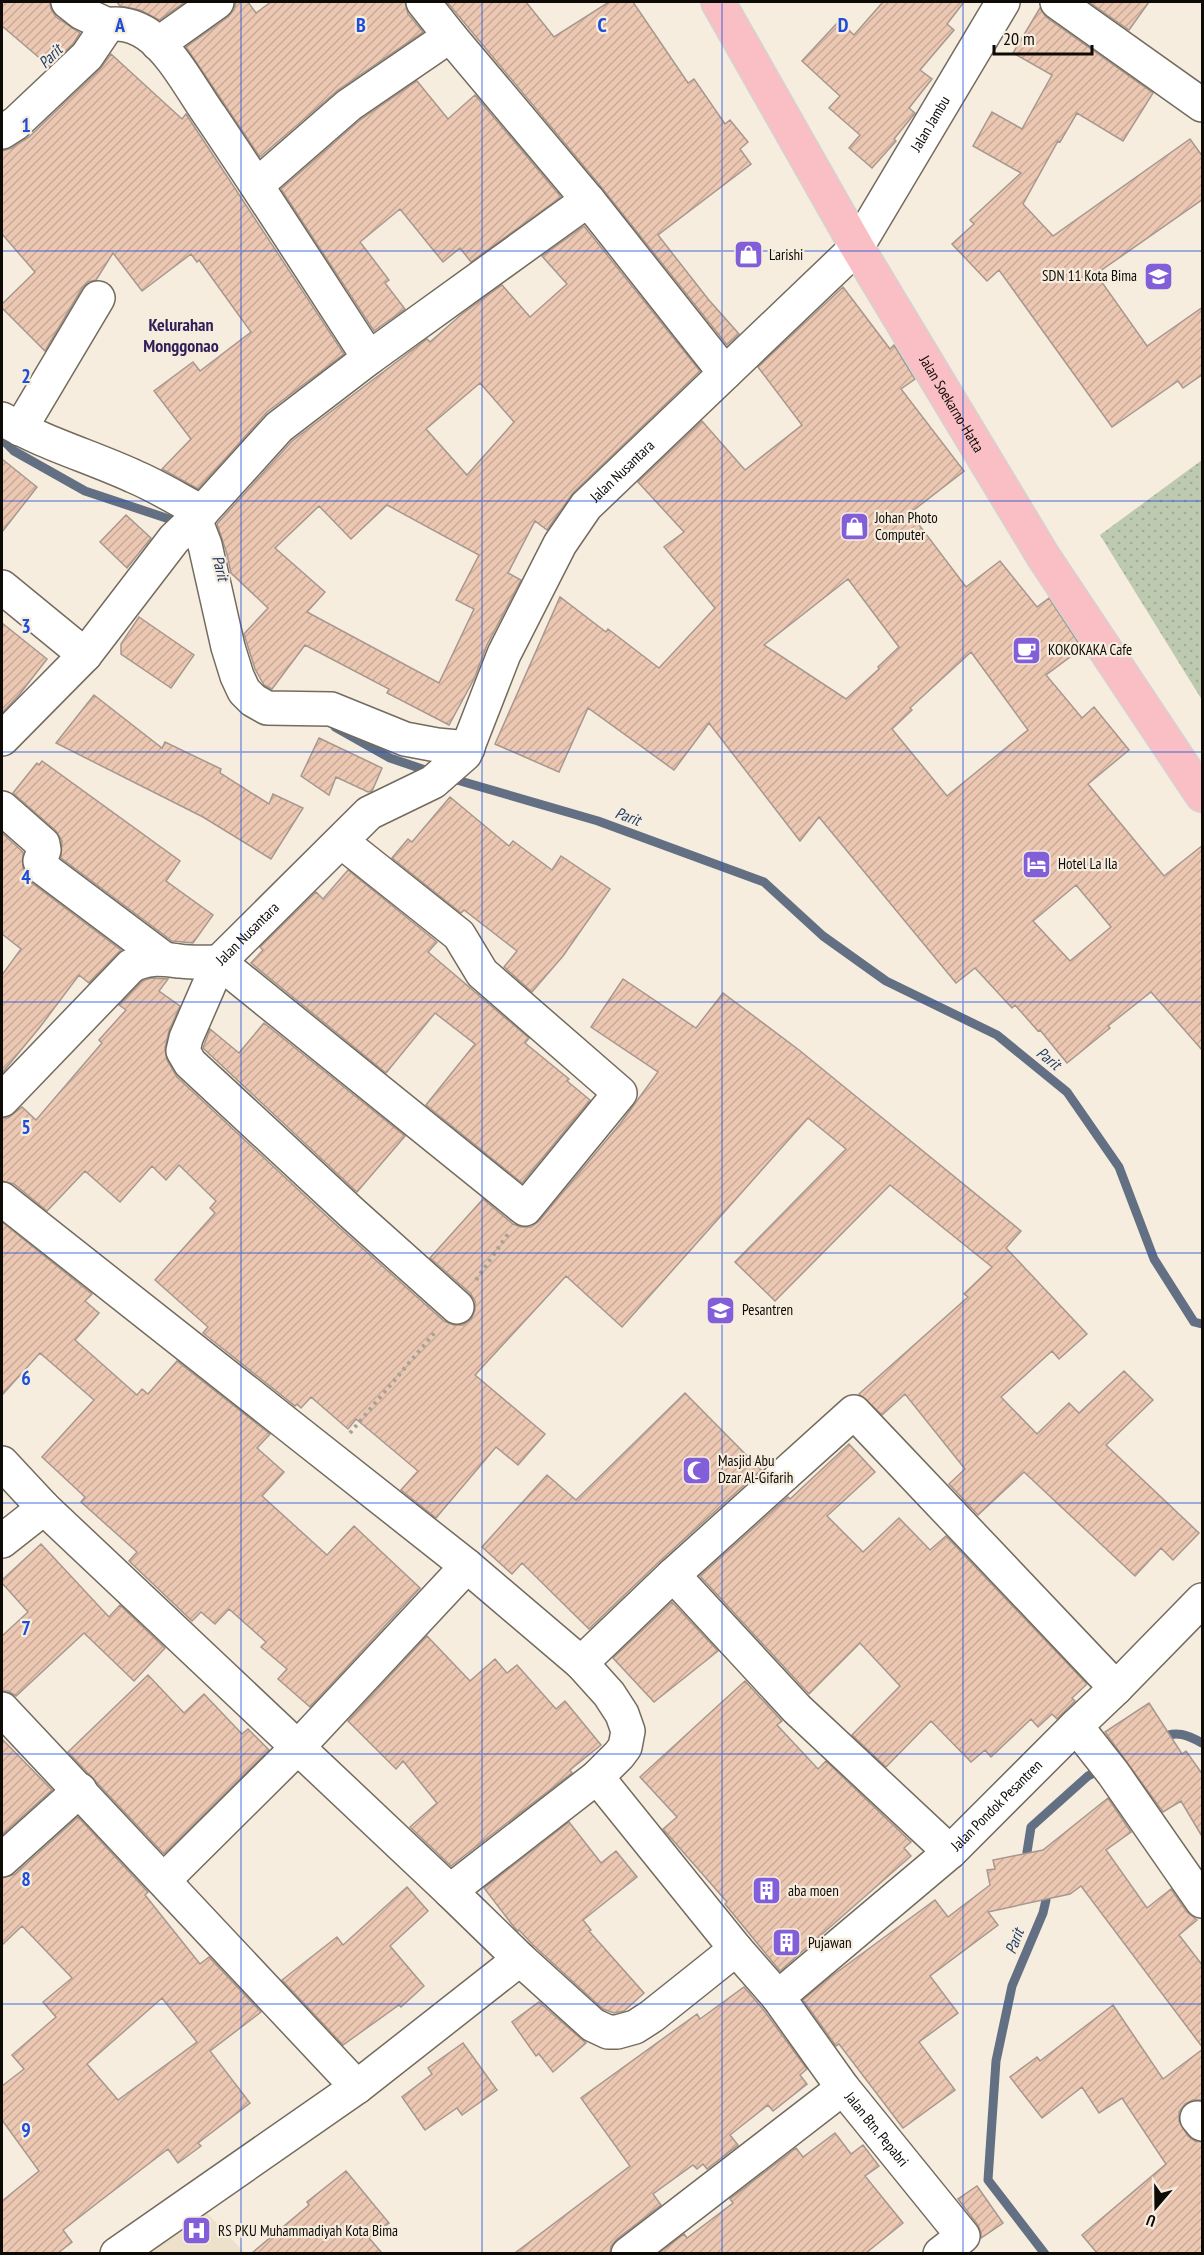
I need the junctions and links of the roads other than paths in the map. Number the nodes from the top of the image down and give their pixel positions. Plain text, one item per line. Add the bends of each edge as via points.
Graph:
1 (68, 2) edge
2 (217, 2) edge
3 (423, 2) edge
4 (718, 2) edge
5 (1003, 2) edge
6 (1057, 2) edge
7 (108, 25) junction
8 (450, 36) junction
9 (158, 44) junction
10 (1203, 105) edge
11 (2, 132) edge
12 (257, 185) junction
13 (588, 200) junction
14 (857, 247) junction
15 (98, 298) dead end
16 (369, 358) junction
17 (725, 373) junction
18 (11, 424) edge
19 (191, 523) junction
20 (2, 587) edge
21 (85, 655) junction
22 (2, 739) edge
23 (466, 751) junction
24 (1203, 795) edge
25 (2, 808) edge
26 (342, 842) junction
27 (164, 958) junction
28 (219, 962) junction
29 (2, 1100) edge
30 (2, 1199) edge
31 (457, 1307) road end
32 (2, 1463) edge
33 (44, 1508) junction
34 (2, 1541) edge
35 (467, 1566) junction
36 (673, 1575) junction
37 (1203, 1600) edge
38 (581, 1663) junction
39 (1116, 1688) junction
40 (2, 1709) edge
41 (1076, 1726) junction
42 (297, 1748) junction
43 (597, 1778) junction
44 (80, 1790) junction
45 (950, 1852) junction
46 (2, 1860) edge
47 (164, 1880) junction
48 (450, 1892) junction
49 (1203, 1901) edge
50 (736, 1949) junction
51 (520, 1959) junction
52 (778, 1997) junction
53 (357, 2087) junction
54 (843, 2088) junction
55 (117, 2253) edge
56 (628, 2253) edge
57 (940, 2253) edge

1 - 7 street
2 - 9 street
3 - 8 street
4 - 14 highway, Jalan Soekarno-Hatta
5 - 14 street, Jalan Jambu
6 - 10 street
7 - 9 street via 128,25
7 - 11 street via 87,56
8 - 12 street via 350,105
8 - 13 street
9 - 12 street
12 - 16 street
13 - 16 street
13 - 17 street
14 - 17 street, Jalan Nusantara
14 - 24 highway, Jalan Soekarno-Hatta via 1043,556
15 - 18 street
16 - 19 street via 279,427
17 - 23 street, Jalan Nusantara via 586,506 560,544 504,654
18 - 19 street via 134,476
19 - 21 street
19 - 23 street via 204,545 237,676 253,700 267,708 331,709 405,739
20 - 21 street
21 - 22 street
23 - 26 street, Jalan Nusantara via 433,782 369,813
25 - 27 street via 43,844 43,868
26 - 28 street, Jalan Nusantara
26 - 28 street via 459,935 482,973 620,1093 525,1209
27 - 28 street, Jalan Nusantara
27 - 29 street, Jalan Nusantara via 130,966
28 - 31 street via 186,1038 183,1051 190,1063
30 - 35 street
32 - 33 street
33 - 34 street
33 - 42 street
35 - 38 street
35 - 42 street
36 - 38 street
36 - 39 street via 854,1412
36 - 45 street via 797,1709
37 - 39 street, Jalan Pondok Pesantren
38 - 43 street via 609,1694 628,1731 625,1747
39 - 41 street, Jalan Pondok Pesantren
40 - 44 street
41 - 45 street, Jalan Pondok Pesantren
41 - 49 street
42 - 47 street
42 - 48 street
43 - 48 street
43 - 50 street, Jalan Btn. Pepabri
44 - 46 street
44 - 47 street
45 - 52 street, Jalan Pondok Pesantren
47 - 53 street
48 - 51 street
50 - 51 street via 652,2016 617,2032 592,2025
50 - 52 street, Jalan Btn. Pepabri
51 - 53 street
52 - 54 street, Jalan Btn. Pepabri
53 - 55 street
54 - 56 street
54 - 57 street, Jalan Btn. Pepabri via 963,2236

